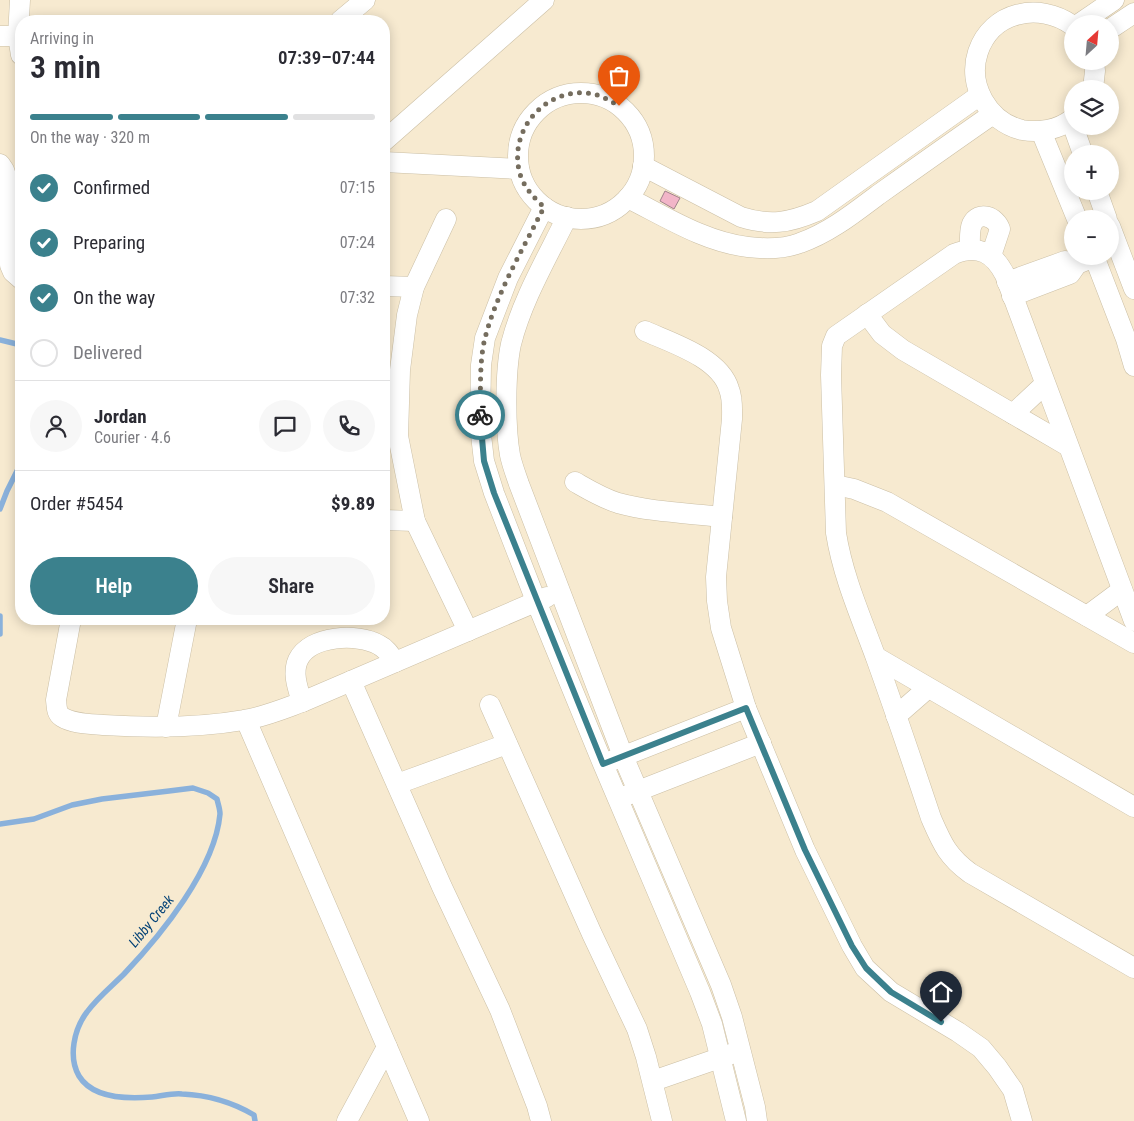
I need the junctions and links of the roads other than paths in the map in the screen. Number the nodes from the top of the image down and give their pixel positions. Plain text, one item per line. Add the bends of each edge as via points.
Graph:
1 (20, 0) edge
2 (364, 0) edge
3 (544, 0) edge
4 (1114, 0) edge
5 (1134, 13) edge
6 (18, 15) edge
7 (347, 15) edge
8 (1092, 15) edge
9 (1064, 19) edge
10 (1119, 24) edge
11 (980, 96) junction
12 (993, 114) junction
13 (1064, 125) edge
14 (1042, 131) junction
15 (390, 135) edge
16 (390, 162) edge
17 (0, 164) edge
18 (644, 166) junction
19 (1064, 167) edge
20 (519, 169) junction
21 (701, 196) junction
22 (628, 198) junction
23 (544, 207) junction
24 (721, 207) junction
25 (567, 218) junction
26 (446, 219) dead end
27 (685, 226) junction
28 (709, 237) junction
29 (970, 249) junction
30 (991, 256) junction
31 (1084, 265) edge
32 (1102, 265) edge
33 (1109, 265) edge
34 (15, 274) edge
35 (390, 286) edge
36 (414, 287) junction
37 (1009, 289) junction
38 (1134, 289) edge
39 (867, 314) junction
40 (645, 331) dead end
41 (1134, 366) edge
42 (1045, 384) junction
43 (391, 406) edge
44 (1013, 414) junction
45 (1068, 446) junction
46 (575, 482) dead end
47 (835, 485) junction
48 (722, 517) junction
49 (390, 520) edge
50 (415, 521) junction
51 (1122, 590) junction
52 (560, 591) junction
53 (536, 601) junction
54 (1088, 616) junction
55 (1134, 621) edge
56 (70, 625) edge
57 (186, 625) edge
58 (468, 631) junction
59 (1134, 643) edge
60 (876, 657) junction
61 (395, 662) junction
62 (351, 681) junction
63 (928, 688) junction
64 (302, 702) junction
65 (490, 705) dead end
66 (746, 708) junction
67 (896, 716) junction
68 (246, 720) junction
69 (166, 727) junction
70 (507, 744) junction
71 (761, 744) junction
72 (624, 756) junction
73 (603, 764) junction
74 (397, 784) junction
75 (638, 791) junction
76 (618, 799) junction
77 (1134, 807) edge
78 (1134, 968) edge
79 (387, 1047) junction
80 (741, 1051) junction
81 (721, 1058) junction
82 (653, 1081) junction
83 (346, 1121) edge
84 (419, 1121) edge
85 (541, 1121) edge
86 (662, 1121) edge
87 (736, 1121) edge
88 (757, 1121) edge
89 (1022, 1121) edge

1 - 6 street
2 - 7 street
3 - 15 street
4 - 8 street
5 - 10 street
9 - 11 street via 1034,12 1006,19 994,28 978,52 975,67
11 - 12 street
11 - 24 street via 817,211 771,223 755,221
12 - 14 street via 1015,128
12 - 28 street via 843,220 806,241 764,248 746,247
13 - 14 street
14 - 19 street
16 - 20 street
17 - 34 street via 7,178 10,265
18 - 20 street via 640,132 631,117 604,97 587,93 570,94 539,108 520,136
18 - 21 street
18 - 22 street via 636,188
20 - 23 street via 528,190
21 - 24 street
21 - 27 street
22 - 25 street via 616,209 600,216
22 - 27 street
23 - 25 street
23 - 53 street via 508,278 485,338 480,417 484,461
24 - 28 street
25 - 52 street via 531,290 511,344 508,368 510,456
26 - 36 street
27 - 28 street
29 - 30 street
29 - 30 street via 971,227 974,222 989,216 995,219 1000,229
29 - 39 street via 954,254
30 - 37 street via 1001,268
31 - 37 street via 1070,274
32 - 41 street
33 - 38 street
35 - 36 street
36 - 43 street
37 - 42 street
39 - 44 street via 882,334 903,350
39 - 47 street via 836,336 832,346
40 - 48 street via 713,365 729,387 732,419
42 - 44 street
42 - 45 street
43 - 50 street
44 - 45 street
45 - 51 street
46 - 48 street via 617,502 647,509
47 - 54 street via 887,502
47 - 60 street via 836,533 843,569
48 - 66 street via 717,600 721,628
49 - 50 street
50 - 58 street
51 - 54 street
51 - 55 street
52 - 53 street
52 - 72 street
53 - 58 street
53 - 73 street
54 - 59 street
56 - 69 street via 56,700 61,716 91,724
57 - 69 street
58 - 61 street
60 - 63 street
60 - 67 street
61 - 62 street
61 - 64 street via 387,650 367,640 327,639 315,643 298,660 297,684
62 - 64 street
62 - 74 street
63 - 67 street
63 - 77 street
64 - 68 street
65 - 70 street
66 - 71 street
66 - 72 street
67 - 78 street via 931,818 949,854 970,874
68 - 69 street
68 - 79 street
70 - 74 street
70 - 82 street via 637,1029
71 - 75 street
71 - 89 street via 805,850 866,968 891,992 981,1048 1013,1090
72 - 73 street
72 - 75 street
73 - 76 street
74 - 85 street via 500,1010
75 - 76 street
75 - 80 street via 721,985
76 - 81 street via 700,992
79 - 83 street
79 - 84 street
80 - 81 street
80 - 88 street
81 - 82 street
81 - 87 street
82 - 86 street

